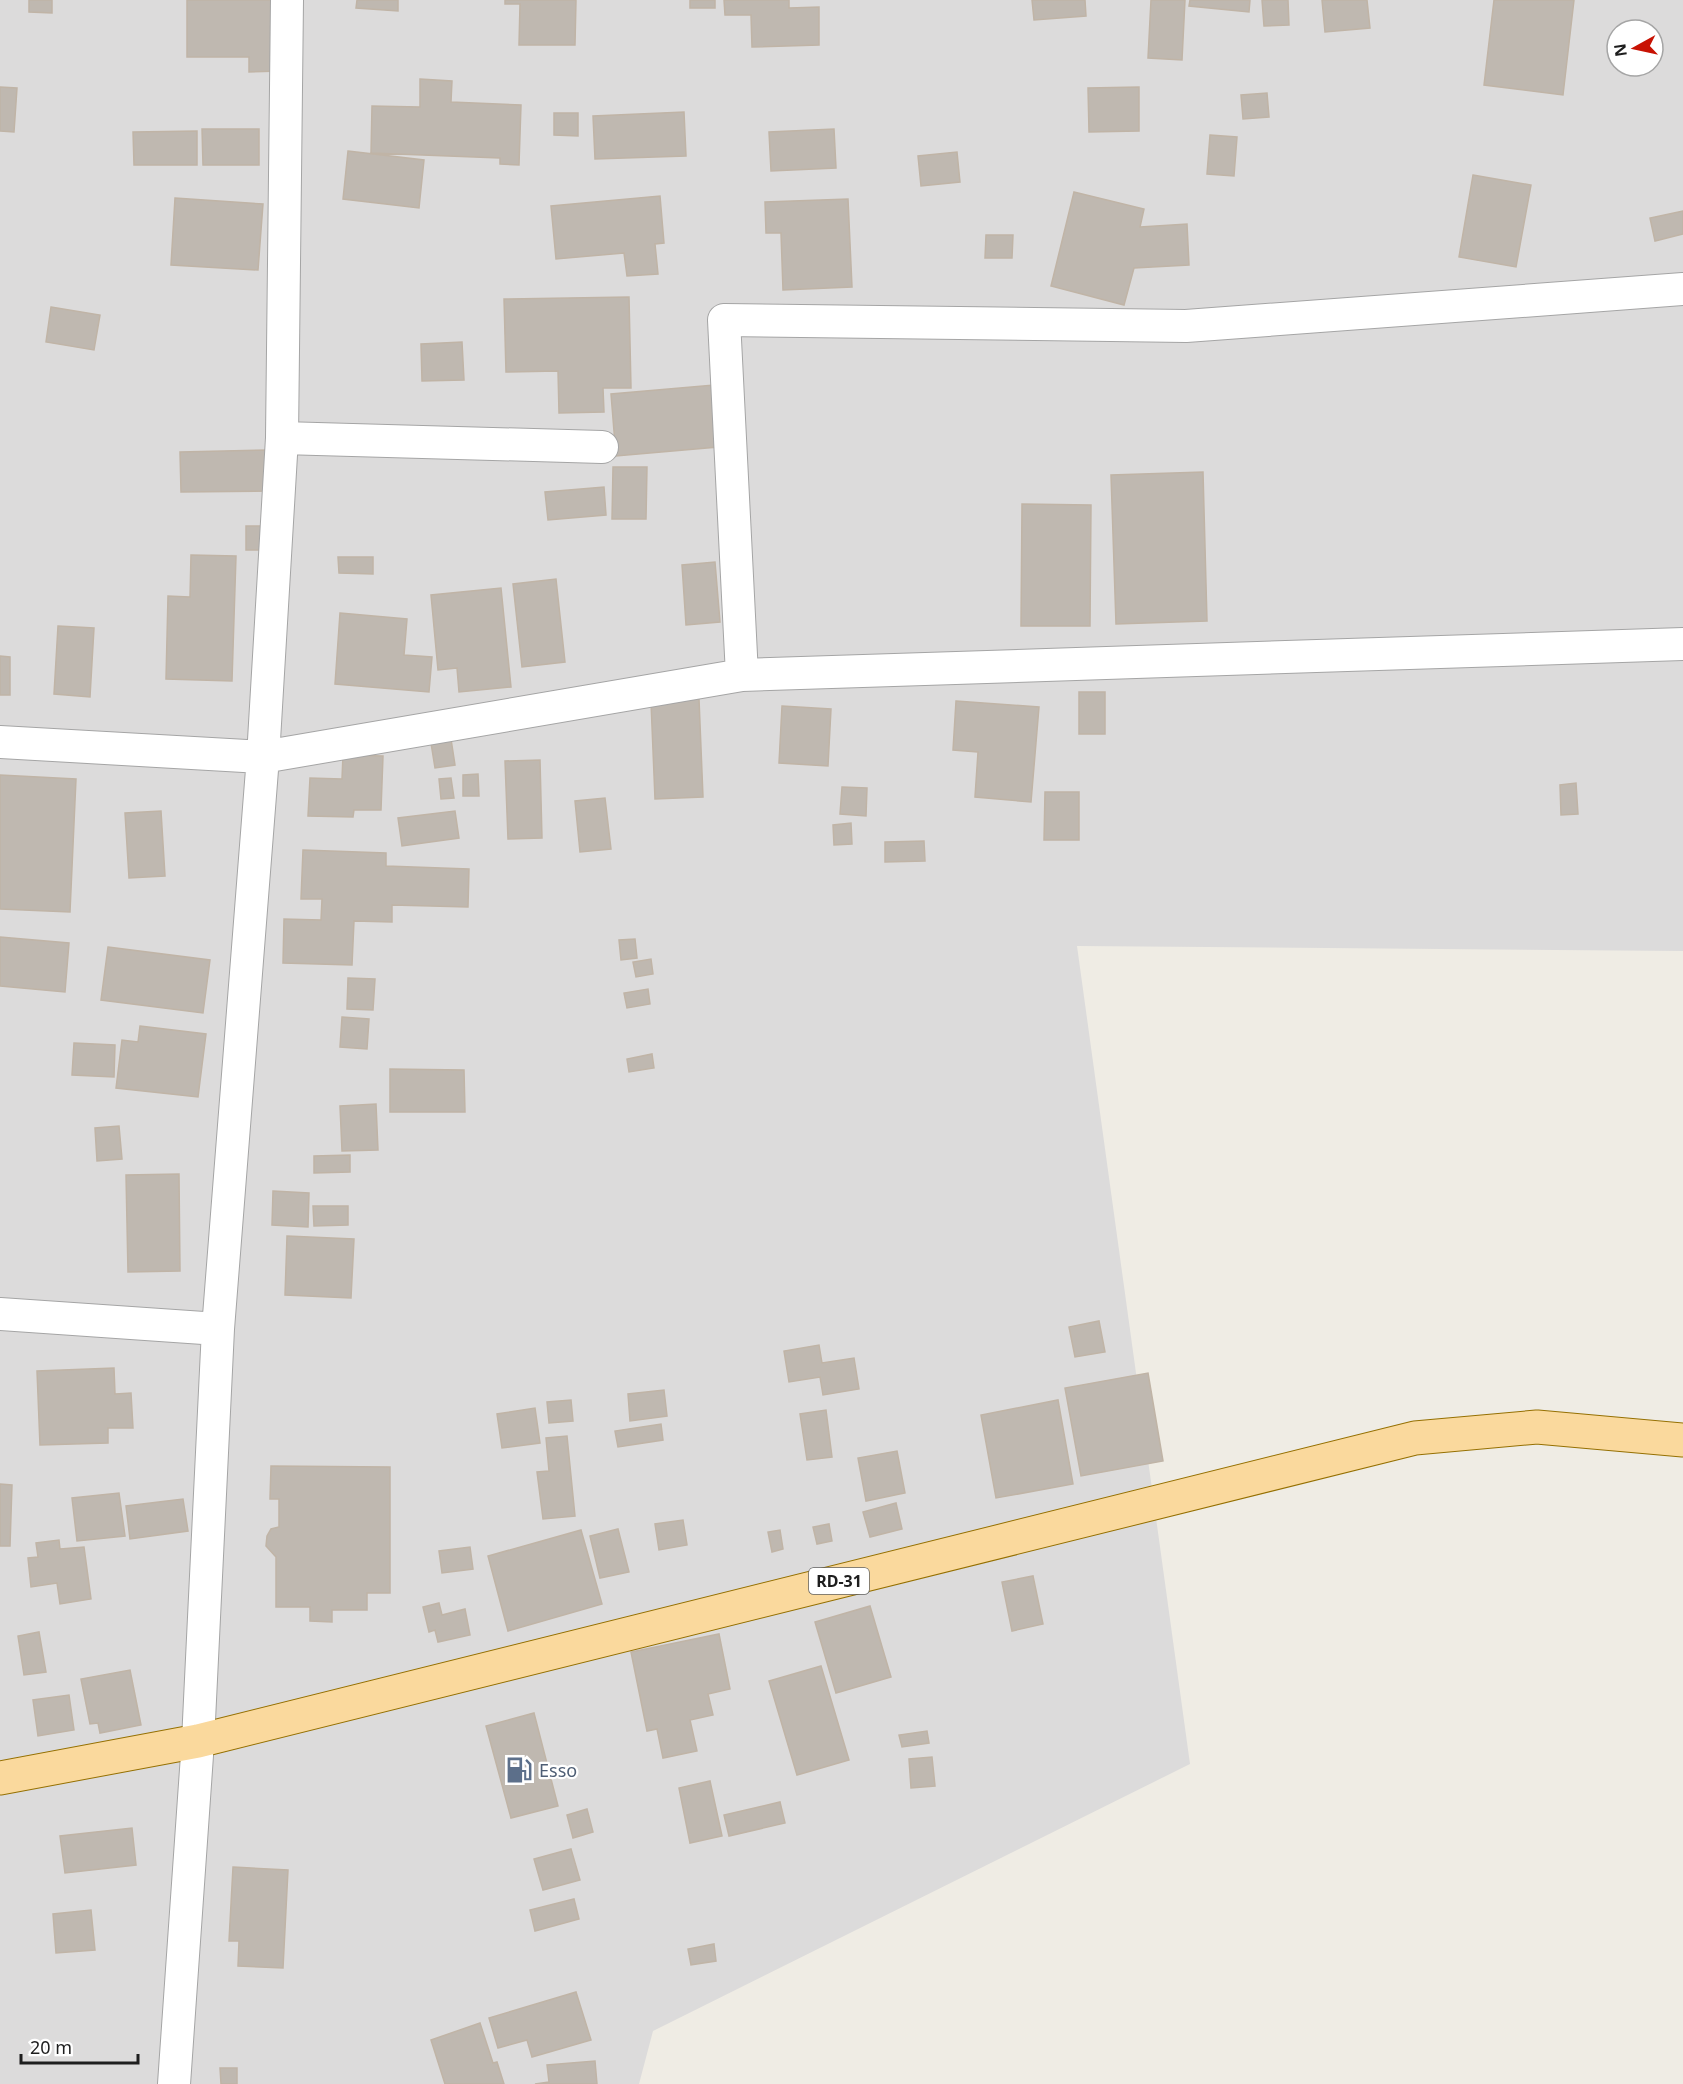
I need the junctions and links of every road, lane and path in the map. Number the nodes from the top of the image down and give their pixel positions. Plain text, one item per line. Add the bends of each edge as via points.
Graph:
1 (288, 0) edge
2 (1683, 289) edge
3 (282, 438) junction
4 (602, 447) dead end
5 (1683, 644) edge
6 (742, 675) junction
7 (0, 742) edge
8 (263, 757) junction
9 (0, 1314) edge
10 (218, 1329) junction
11 (1683, 1440) edge
12 (198, 1741) junction
13 (0, 1778) edge
14 (174, 2084) edge

1 - 3 street
2 - 6 street via 1186,326 724,320
3 - 4 street
3 - 8 street
5 - 6 street
6 - 8 street
7 - 8 street
8 - 10 street
9 - 10 street
10 - 12 street
11 - 12 main road, RD-31 via 1537,1427 1415,1438
12 - 13 main road, RD-31
12 - 14 street

